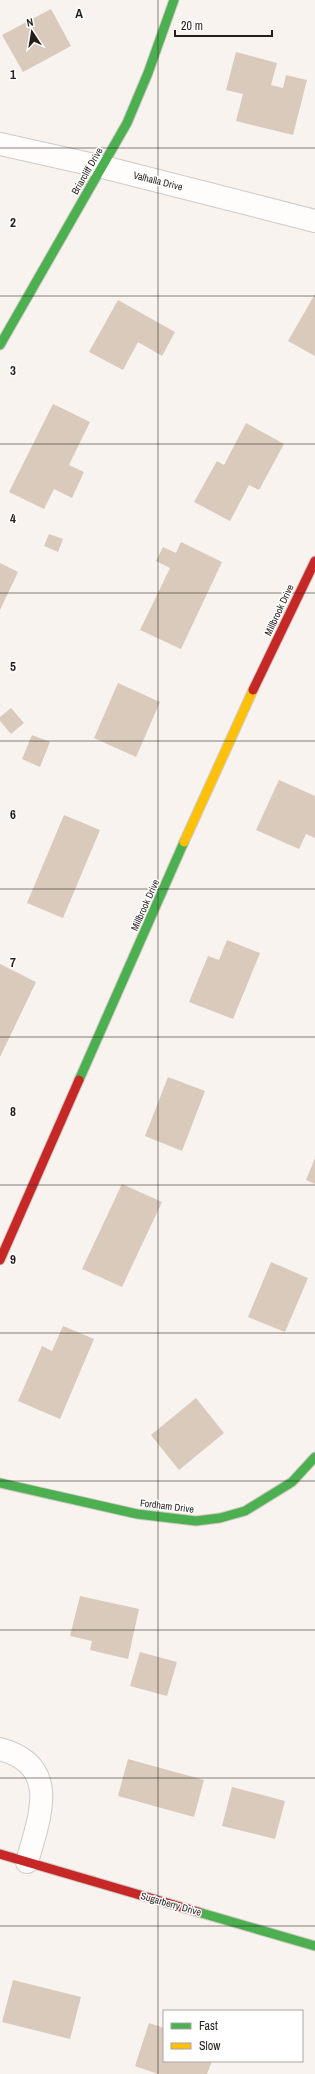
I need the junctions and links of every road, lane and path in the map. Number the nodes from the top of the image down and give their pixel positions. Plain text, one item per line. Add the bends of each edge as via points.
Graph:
1 (174, 0) edge
2 (0, 144) edge
3 (103, 167) junction
4 (315, 221) edge
5 (0, 345) edge
6 (315, 561) edge
7 (0, 1260) edge
8 (315, 1457) edge
9 (0, 1483) edge
10 (0, 1749) edge
11 (0, 1854) edge
12 (27, 1862) junction
13 (315, 1946) edge

1 - 3 street, Briarcliff Drive via 127,123
2 - 3 street, Valhalla Drive
3 - 4 street, Valhalla Drive
3 - 5 street, Briarcliff Drive
6 - 7 street, Millbrook Drive via 220,761
8 - 9 street, Fordham Drive via 292,1482 265,1500 244,1511 196,1521 137,1514
10 - 12 street via 19,1756 36,1774 40,1785 41,1809
11 - 12 street, Sugarberry Drive
12 - 13 street, Sugarberry Drive

